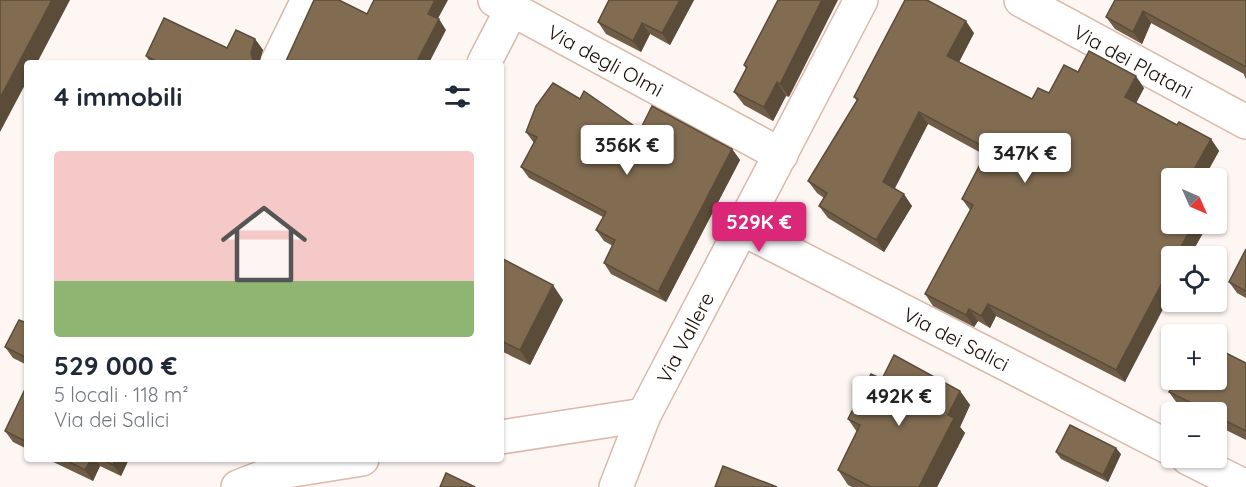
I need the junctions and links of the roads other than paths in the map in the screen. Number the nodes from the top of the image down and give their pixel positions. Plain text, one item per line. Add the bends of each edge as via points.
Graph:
1 (308, 0) edge
2 (861, 0) edge
3 (1021, 0) edge
4 (503, 5) edge
5 (278, 60) edge
6 (485, 60) edge
7 (1246, 122) edge
8 (781, 155) junction
9 (742, 229) junction
10 (644, 415) junction
11 (504, 437) edge
12 (1161, 443) edge
13 (326, 462) edge
14 (278, 466) edge
15 (1208, 468) edge
16 (238, 487) edge
17 (616, 487) edge
18 (1246, 487) edge

1 - 5 street
2 - 8 street, Via Vallere
3 - 7 street, Via dei Platani
4 - 6 street
4 - 8 street, Via degli Olmi
8 - 9 street, Via Vallere
9 - 10 street, Via Vallere
9 - 12 street, Via dei Salici
10 - 11 street
10 - 17 street, Via Vallere
13 - 14 street
14 - 16 street
15 - 18 street

